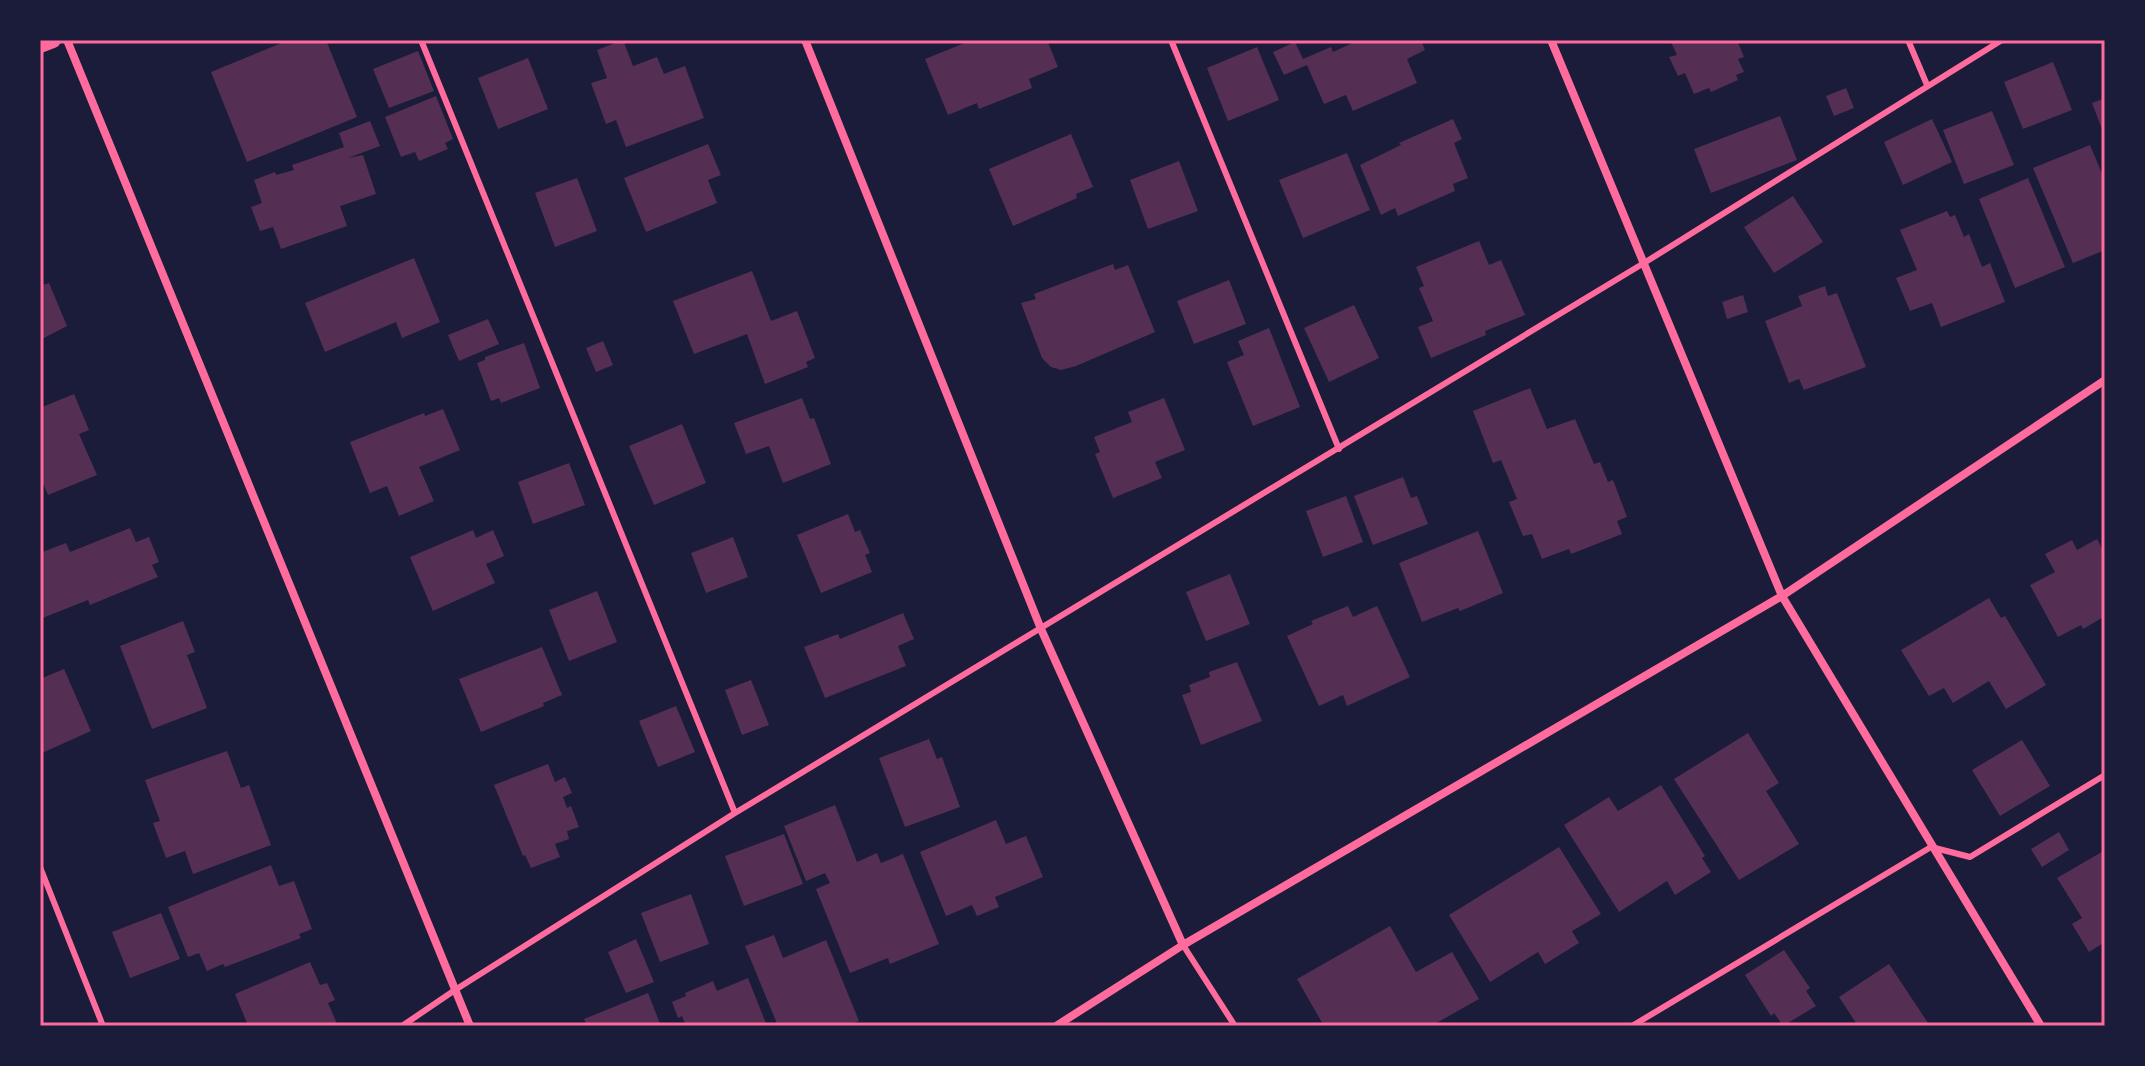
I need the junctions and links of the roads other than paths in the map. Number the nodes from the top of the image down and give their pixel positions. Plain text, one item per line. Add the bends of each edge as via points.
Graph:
1 (53, 40) edge
2 (67, 40) edge
3 (421, 40) edge
4 (805, 40) edge
5 (1171, 40) edge
6 (1551, 40) edge
7 (1908, 40) edge
8 (2002, 40) edge
9 (40, 45) edge
10 (1927, 85) junction
11 (1644, 263) junction
12 (2105, 380) edge
13 (1339, 449) junction
14 (1782, 596) junction
15 (1041, 629) junction
16 (2105, 775) edge
17 (735, 813) junction
18 (1931, 847) junction
19 (40, 867) edge
20 (1183, 945) junction
21 (455, 990) junction
22 (103, 1026) edge
23 (402, 1026) edge
24 (470, 1026) edge
25 (1056, 1026) edge
26 (1235, 1026) edge
27 (1632, 1026) edge
28 (2041, 1026) edge

1 - 9 main road
2 - 21 street
3 - 17 lane
4 - 15 street
5 - 13 lane
6 - 11 street
7 - 10 lane
8 - 10 lane
10 - 11 lane
11 - 13 lane
11 - 14 street
12 - 14 street
13 - 15 lane
14 - 18 street
14 - 20 street
15 - 17 lane
15 - 20 street
16 - 18 lane via 1970,857
17 - 21 lane
18 - 27 lane
18 - 28 street
19 - 22 lane
20 - 25 street
20 - 26 lane
21 - 23 lane
21 - 24 street

